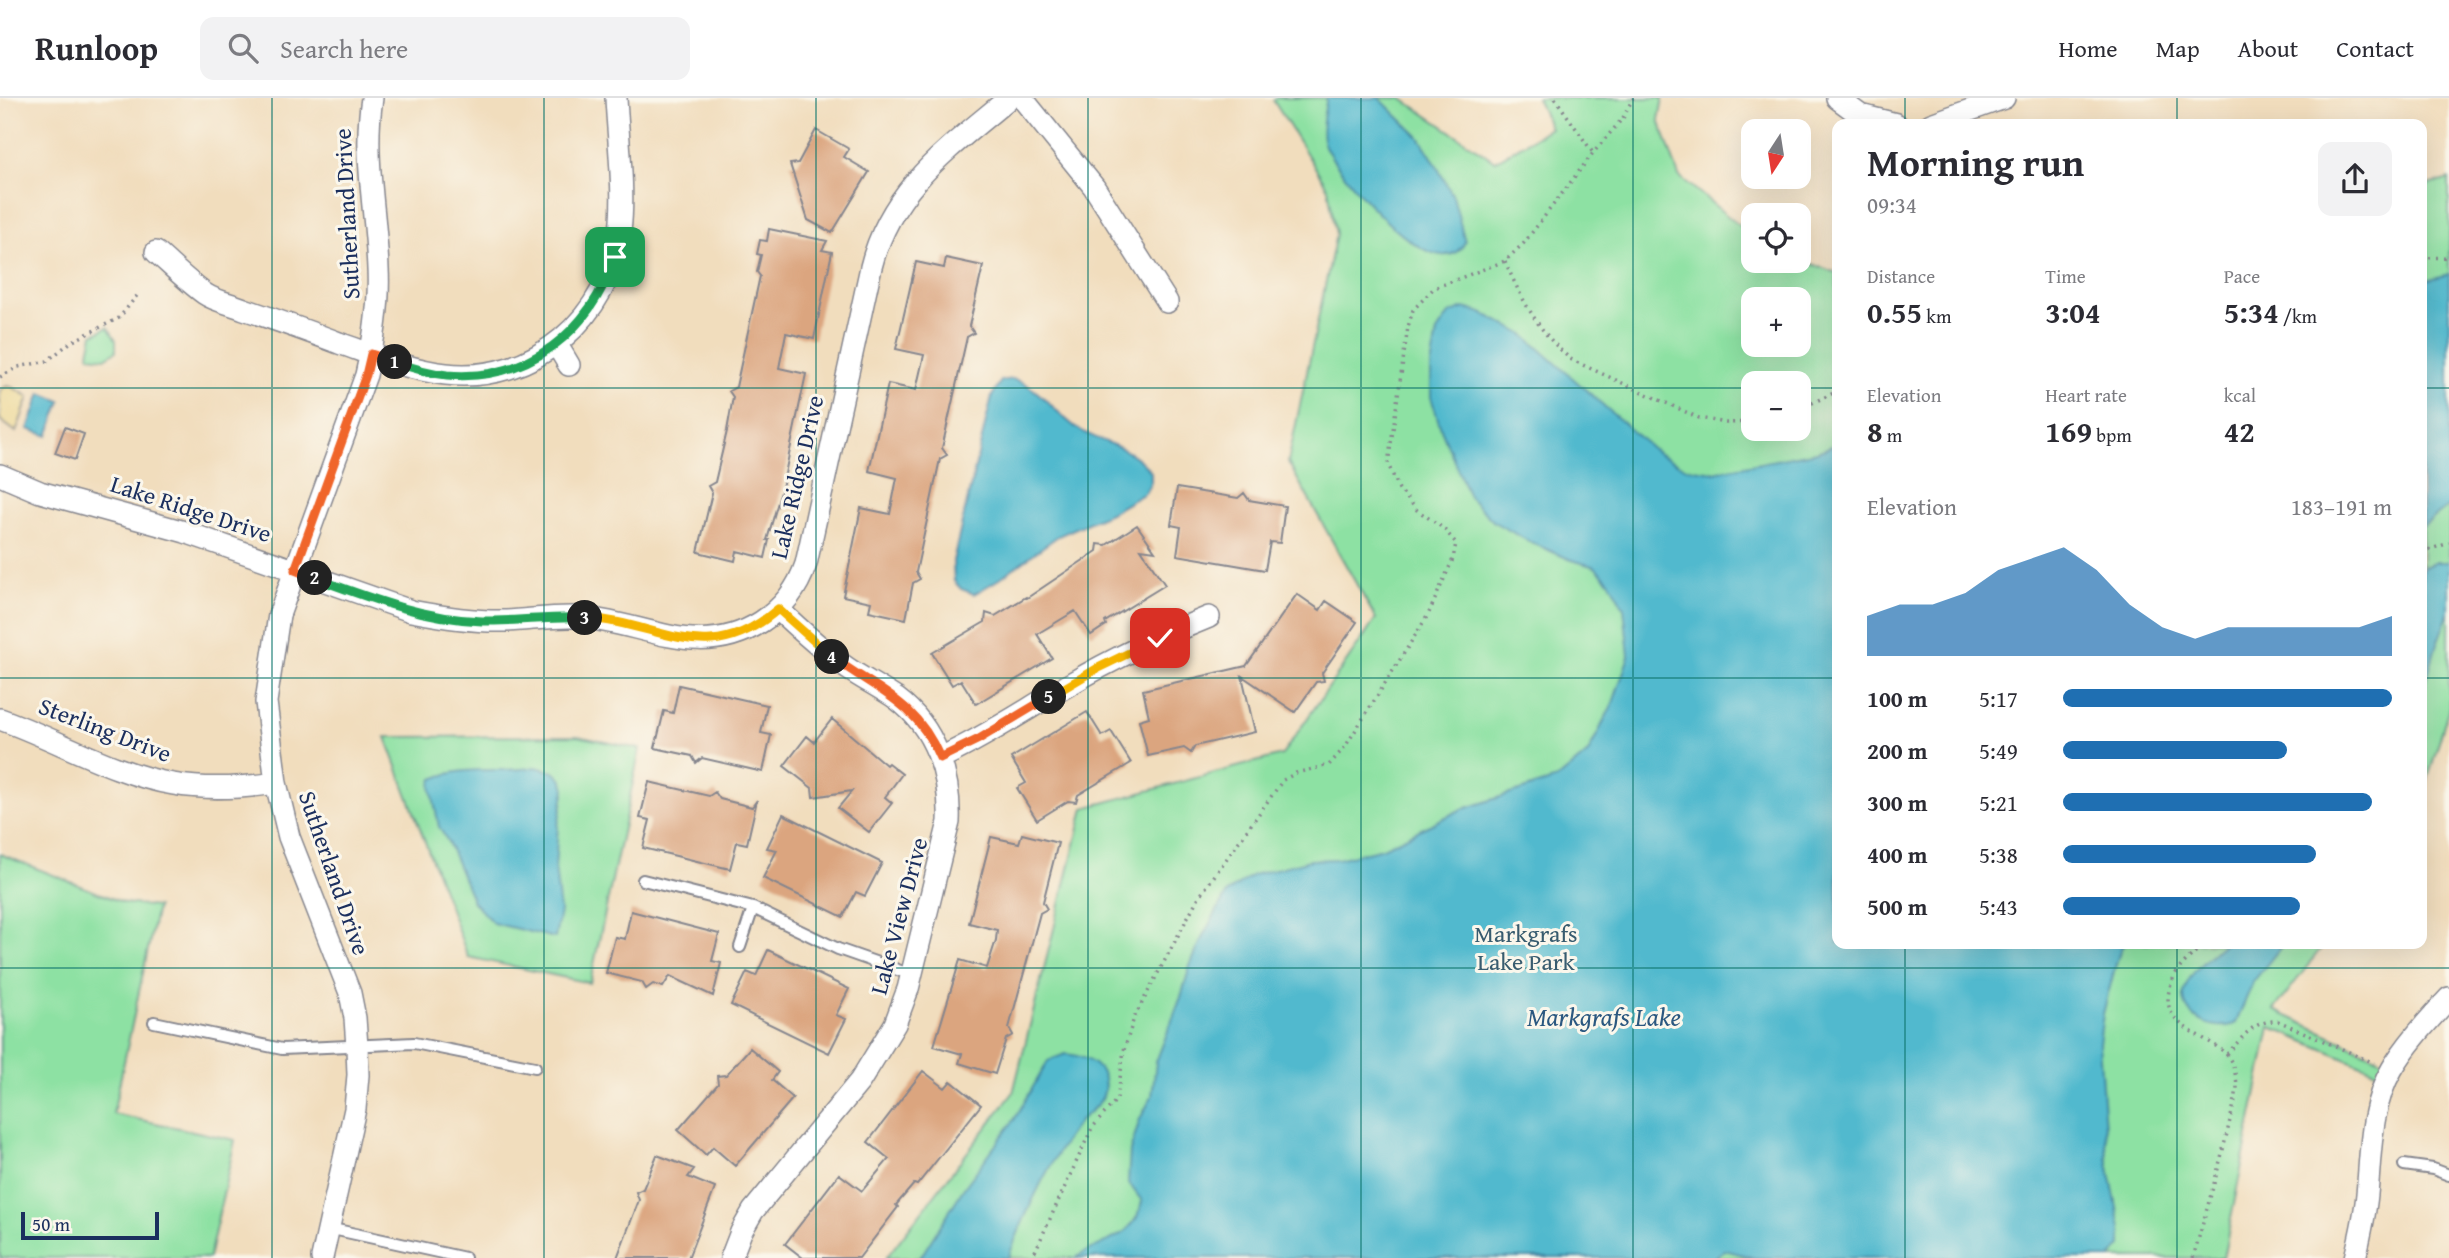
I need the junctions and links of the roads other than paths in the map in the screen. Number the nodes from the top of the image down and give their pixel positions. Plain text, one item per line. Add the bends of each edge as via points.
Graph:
1 (372, 98) edge
2 (616, 98) edge
3 (1009, 98) edge
4 (1022, 98) edge
5 (1837, 98) edge
6 (2004, 98) edge
7 (1878, 119) edge
8 (1945, 119) edge
9 (156, 252) dead end
10 (1167, 302) dead end
11 (557, 345) junction
12 (371, 354) junction
13 (569, 365) dead end
14 (0, 475) edge
15 (295, 570) junction
16 (778, 609) junction
17 (1209, 617) dead end
18 (0, 719) edge
19 (940, 758) junction
20 (276, 782) junction
21 (643, 880) dead end
22 (753, 908) junction
23 (740, 947) dead end
24 (912, 975) junction
25 (2449, 998) edge
26 (154, 1022) dead end
27 (357, 1047) junction
28 (535, 1067) dead end
29 (2404, 1165) dead end
30 (2449, 1175) edge
31 (328, 1228) junction
32 (321, 1258) edge
33 (465, 1258) edge
34 (731, 1258) edge
35 (2356, 1258) edge

1 - 12 street, Sutherland Drive via 368,156 379,304
2 - 11 street via 620,220 615,257 587,314
3 - 16 street, Lake Ridge Drive via 923,172 886,226 871,267 806,564
4 - 10 street via 1094,187
5 - 7 street via 1860,114
6 - 8 street
9 - 12 street via 206,295
11 - 12 street via 528,361 475,374 426,372
11 - 13 street
12 - 15 street, Sutherland Drive
14 - 15 street, Lake Ridge Drive via 31,489 133,516
15 - 16 street, Lake Ridge Drive via 384,603 444,617 481,621 597,618 688,640 732,636
15 - 20 street, Sutherland Drive via 279,615 266,702
16 - 19 street, Lake View Drive via 835,659 905,706 927,732
17 - 19 street via 1098,668
18 - 20 street, Sterling Drive via 174,784 245,787
19 - 24 street, Lake View Drive via 949,822
20 - 27 street, Sutherland Drive via 289,837 350,993
21 - 22 lane
22 - 23 lane
22 - 24 lane via 838,949
24 - 34 street, Lake View Drive via 898,1018 874,1062 753,1211
25 - 35 street via 2411,1040 2379,1099
26 - 27 lane via 282,1049
27 - 28 lane via 432,1045
27 - 31 street, Sutherland Drive via 355,1109
29 - 30 lane
31 - 32 street, Sutherland Drive
31 - 33 lane

